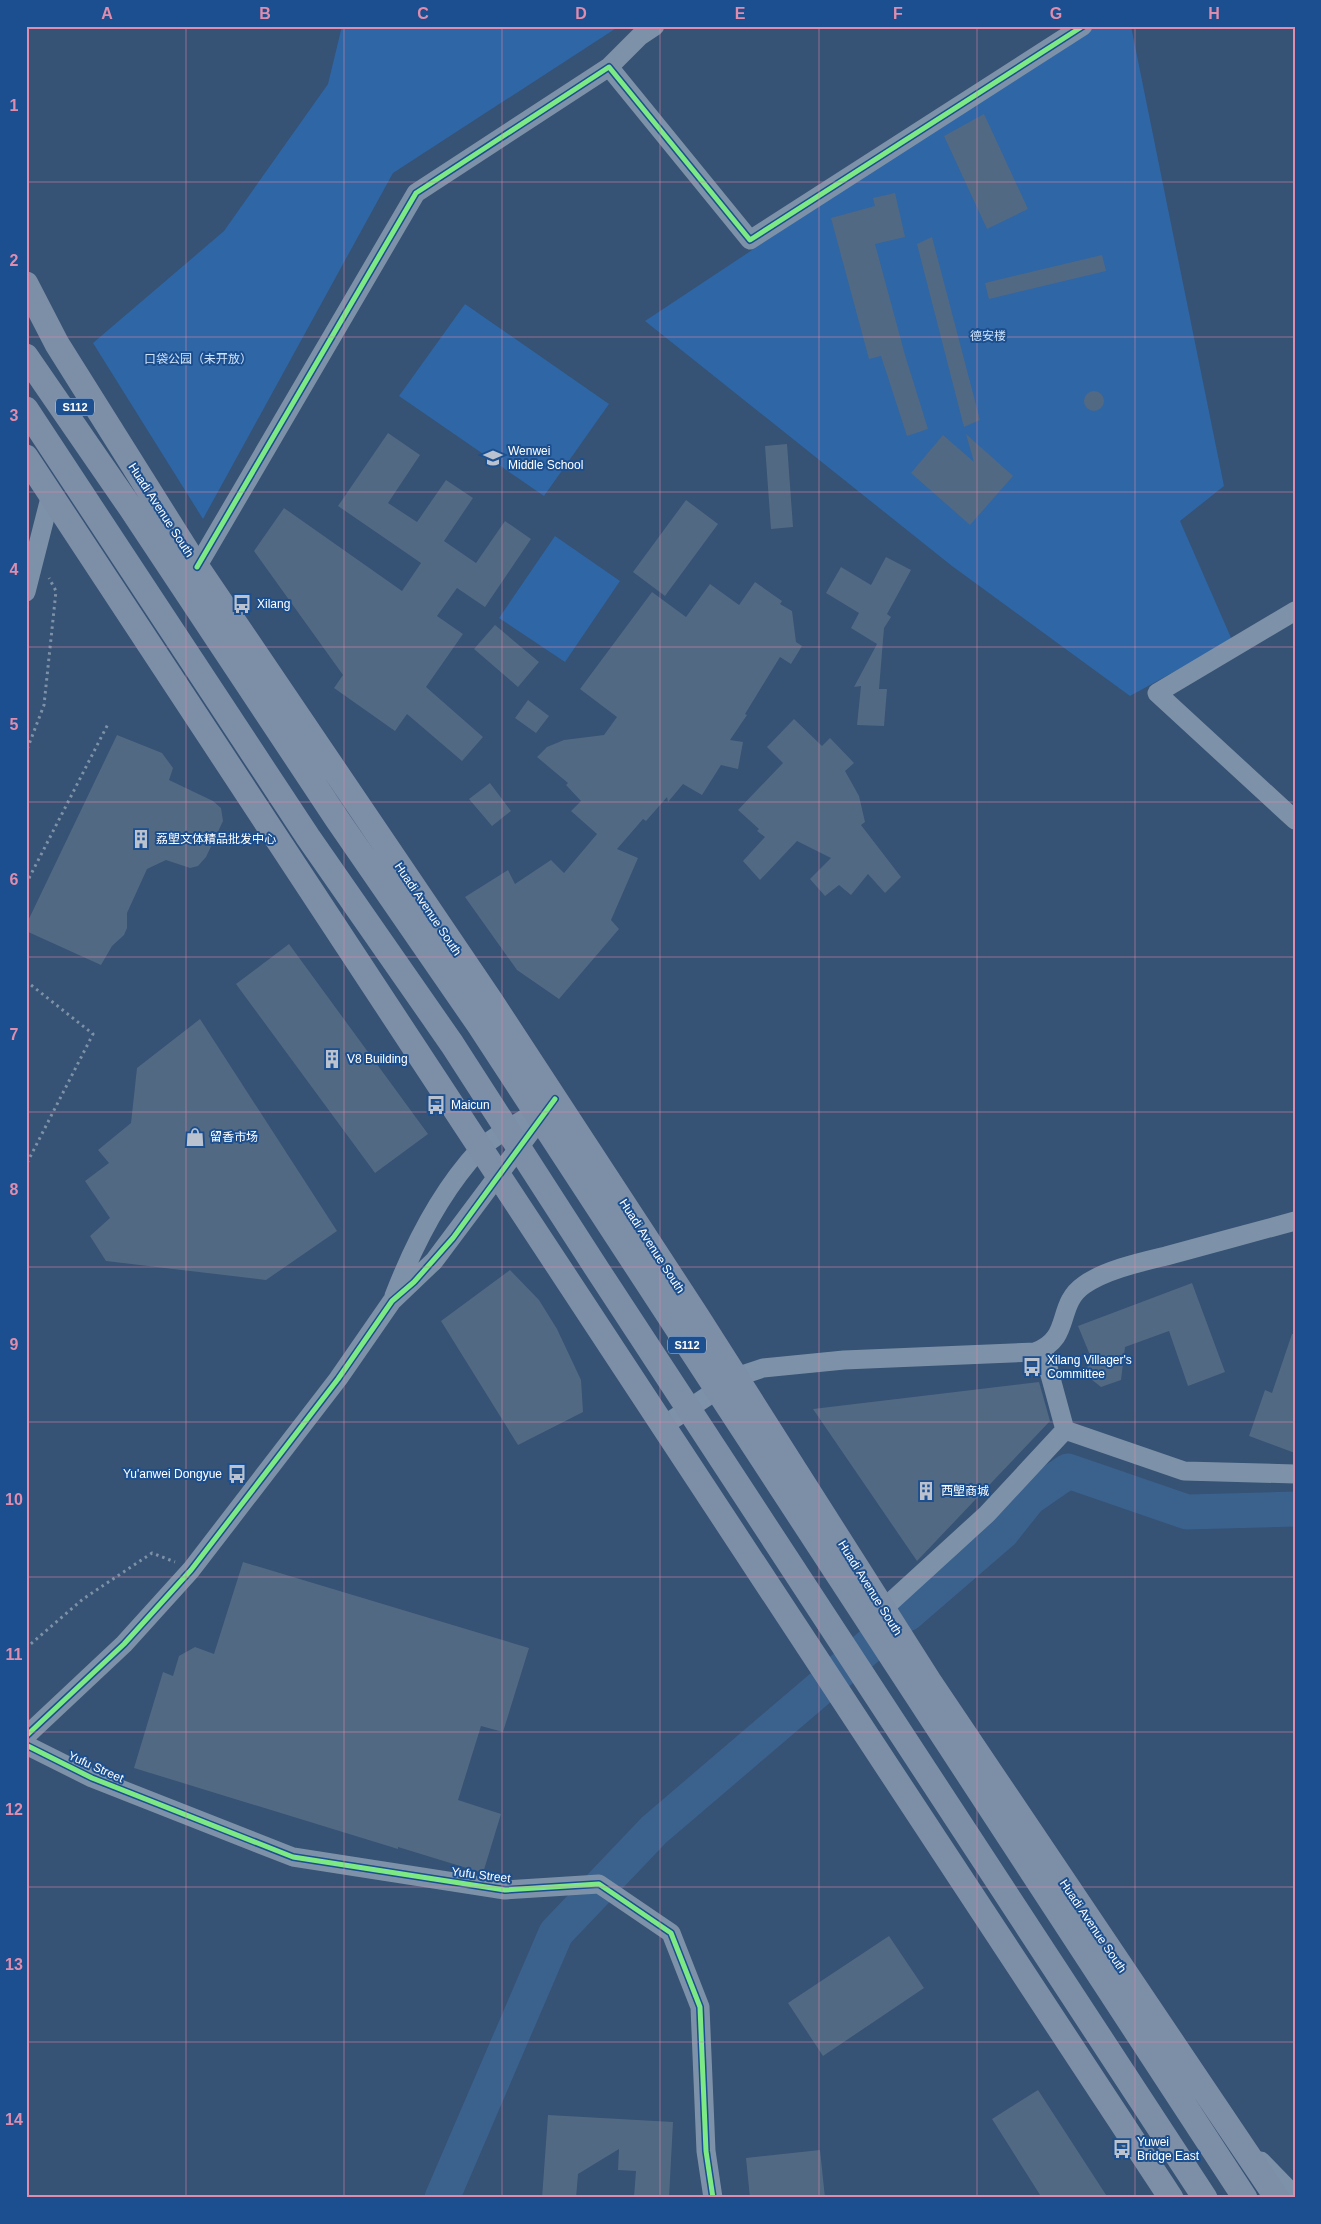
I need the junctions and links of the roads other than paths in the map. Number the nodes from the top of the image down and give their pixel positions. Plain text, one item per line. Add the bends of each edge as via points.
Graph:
1 (655, 26) edge
2 (1083, 26) edge
3 (610, 67) junction
4 (26, 284) edge
5 (26, 317) edge
6 (26, 356) edge
7 (26, 409) edge
8 (26, 457) edge
9 (51, 494) junction
10 (123, 496) junction
11 (197, 567) junction
12 (26, 592) edge
13 (1295, 611) edge
14 (1295, 820) edge
15 (555, 1099) junction
16 (480, 1148) junction
17 (498, 1176) junction
18 (1295, 1221) edge
19 (392, 1301) junction
20 (1043, 1349) junction
21 (736, 1377) junction
22 (663, 1426) junction
23 (1064, 1430) junction
24 (1295, 1474) edge
25 (883, 1609) junction
26 (26, 1736) edge
27 (26, 1745) edge
28 (1234, 2135) junction
29 (1167, 2193) edge
30 (1295, 2196) edge
31 (713, 2198) edge
32 (1205, 2198) edge
33 (1245, 2198) edge
34 (1277, 2198) edge

1 - 3 street via 640,36
2 - 3 street via 750,240
3 - 11 street via 416,193
4 - 11 main road, Huadi Avenue South via 57,344
5 - 10 main road, S112
6 - 10 main road, Huadi Avenue South
7 - 32 main road, S112 via 302,829 452,1044
8 - 9 main road
9 - 12 street
9 - 16 main road
10 - 33 main road, Huadi Avenue South / S112 via 336,819 478,1025
11 - 15 main road, Huadi Avenue South
13 - 14 street via 1157,693
15 - 16 street
15 - 17 street
15 - 21 main road, Huadi Avenue South
16 - 17 main road
16 - 19 street via 427,1225
17 - 19 street via 434,1261
17 - 22 main road
18 - 20 street via 1137,1264 1084,1284 1066,1310 1058,1336
19 - 26 street via 338,1379 191,1570 124,1644
20 - 21 street via 1035,1352 806,1362 763,1368
20 - 23 street
21 - 22 street
21 - 25 main road, Huadi Avenue South
22 - 29 main road
23 - 24 street via 1184,1471
23 - 25 street via 987,1514
25 - 28 main road, Huadi Avenue South
27 - 31 street, Yufu Street via 92,1778 293,1857 505,1890 599,1884 671,1934 700,2007 706,2151
28 - 30 street, Huadi Avenue South
28 - 34 main road

